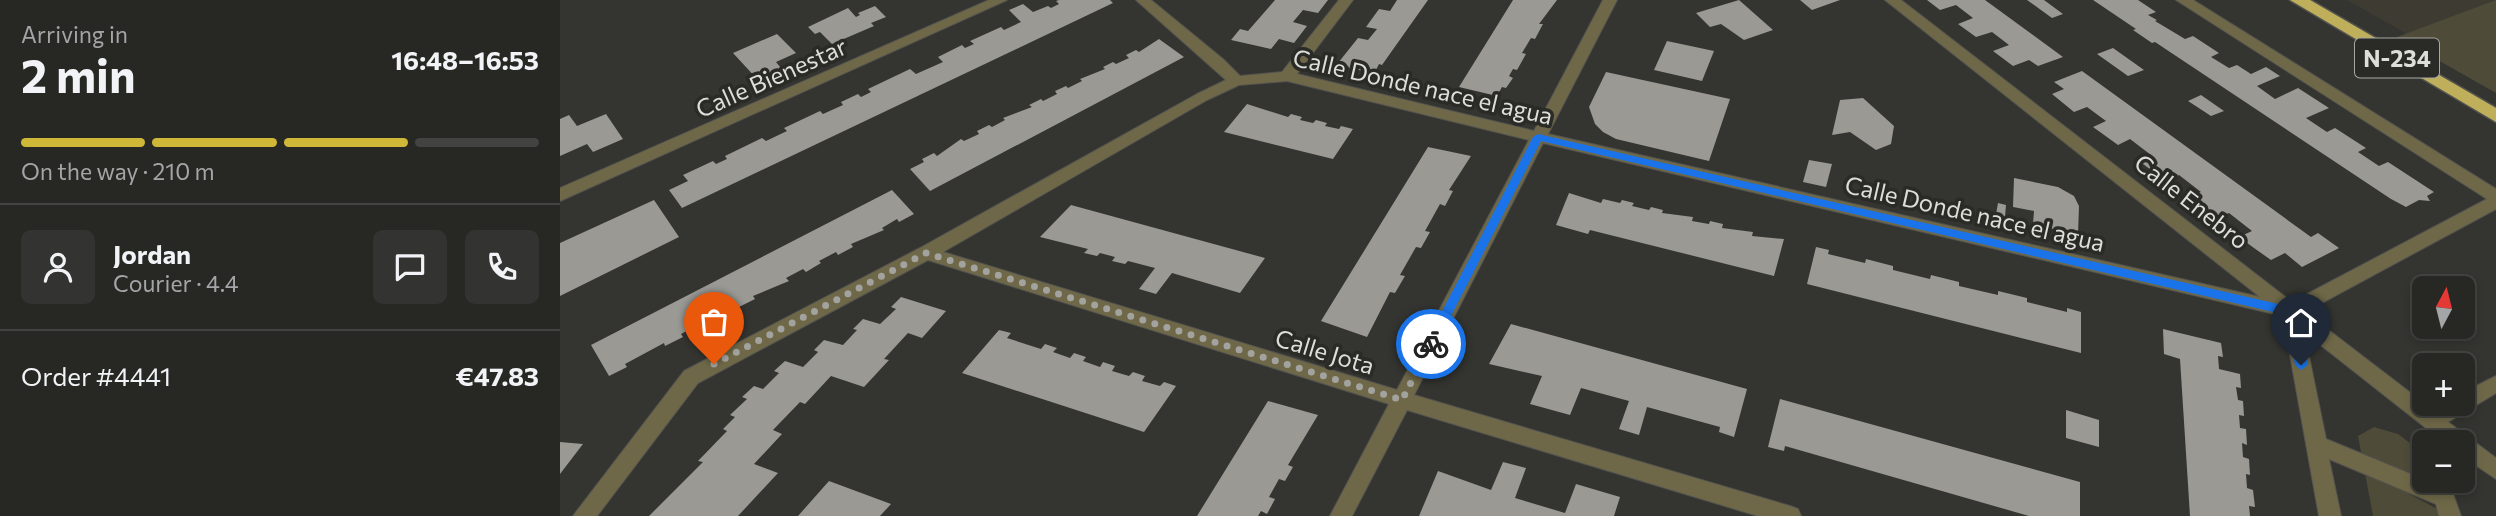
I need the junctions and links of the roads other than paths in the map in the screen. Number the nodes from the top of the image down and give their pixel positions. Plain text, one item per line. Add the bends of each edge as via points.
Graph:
1 (1000, 0) edge
2 (1143, 0) edge
3 (1346, 0) edge
4 (1610, 0) edge
5 (1892, 0) edge
6 (2183, 0) edge
7 (2298, 0) edge
8 (1287, 76) junction
9 (1236, 81) junction
10 (2496, 116) edge
11 (1538, 137) junction
12 (560, 195) edge
13 (2496, 199) edge
14 (926, 253) junction
15 (2291, 312) junction
16 (2496, 384) edge
17 (2475, 396) edge
18 (1402, 400) junction
19 (2441, 416) edge
20 (2432, 421) junction
21 (2444, 430) edge
22 (2316, 445) junction
23 (2475, 454) edge
24 (2496, 470) edge
25 (584, 516) edge
26 (1341, 516) edge
27 (1790, 516) edge
28 (2330, 516) edge
29 (2450, 516) edge

1 - 12 street, Calle Bienestar
2 - 9 street
3 - 8 street
4 - 11 street
5 - 15 street, Calle Enebro
6 - 13 street
7 - 10 highway, N-234
8 - 9 street, Calle Donde nace el agua
8 - 11 street, Calle Donde nace el agua
9 - 14 street, Calle Donde nace el agua
11 - 15 street, Calle Donde nace el agua
11 - 18 street
13 - 15 street
14 - 18 street, Calle Jota
14 - 25 street, Calle Donde nace el agua via 691,377
15 - 20 street, Calle Enebro
15 - 22 street
16 - 17 street
18 - 26 street
18 - 27 street, Calle Jota
19 - 20 street
20 - 21 street, Calle Enebro
22 - 28 street
22 - 29 street via 2445,498
23 - 24 street, Calle Enebro

